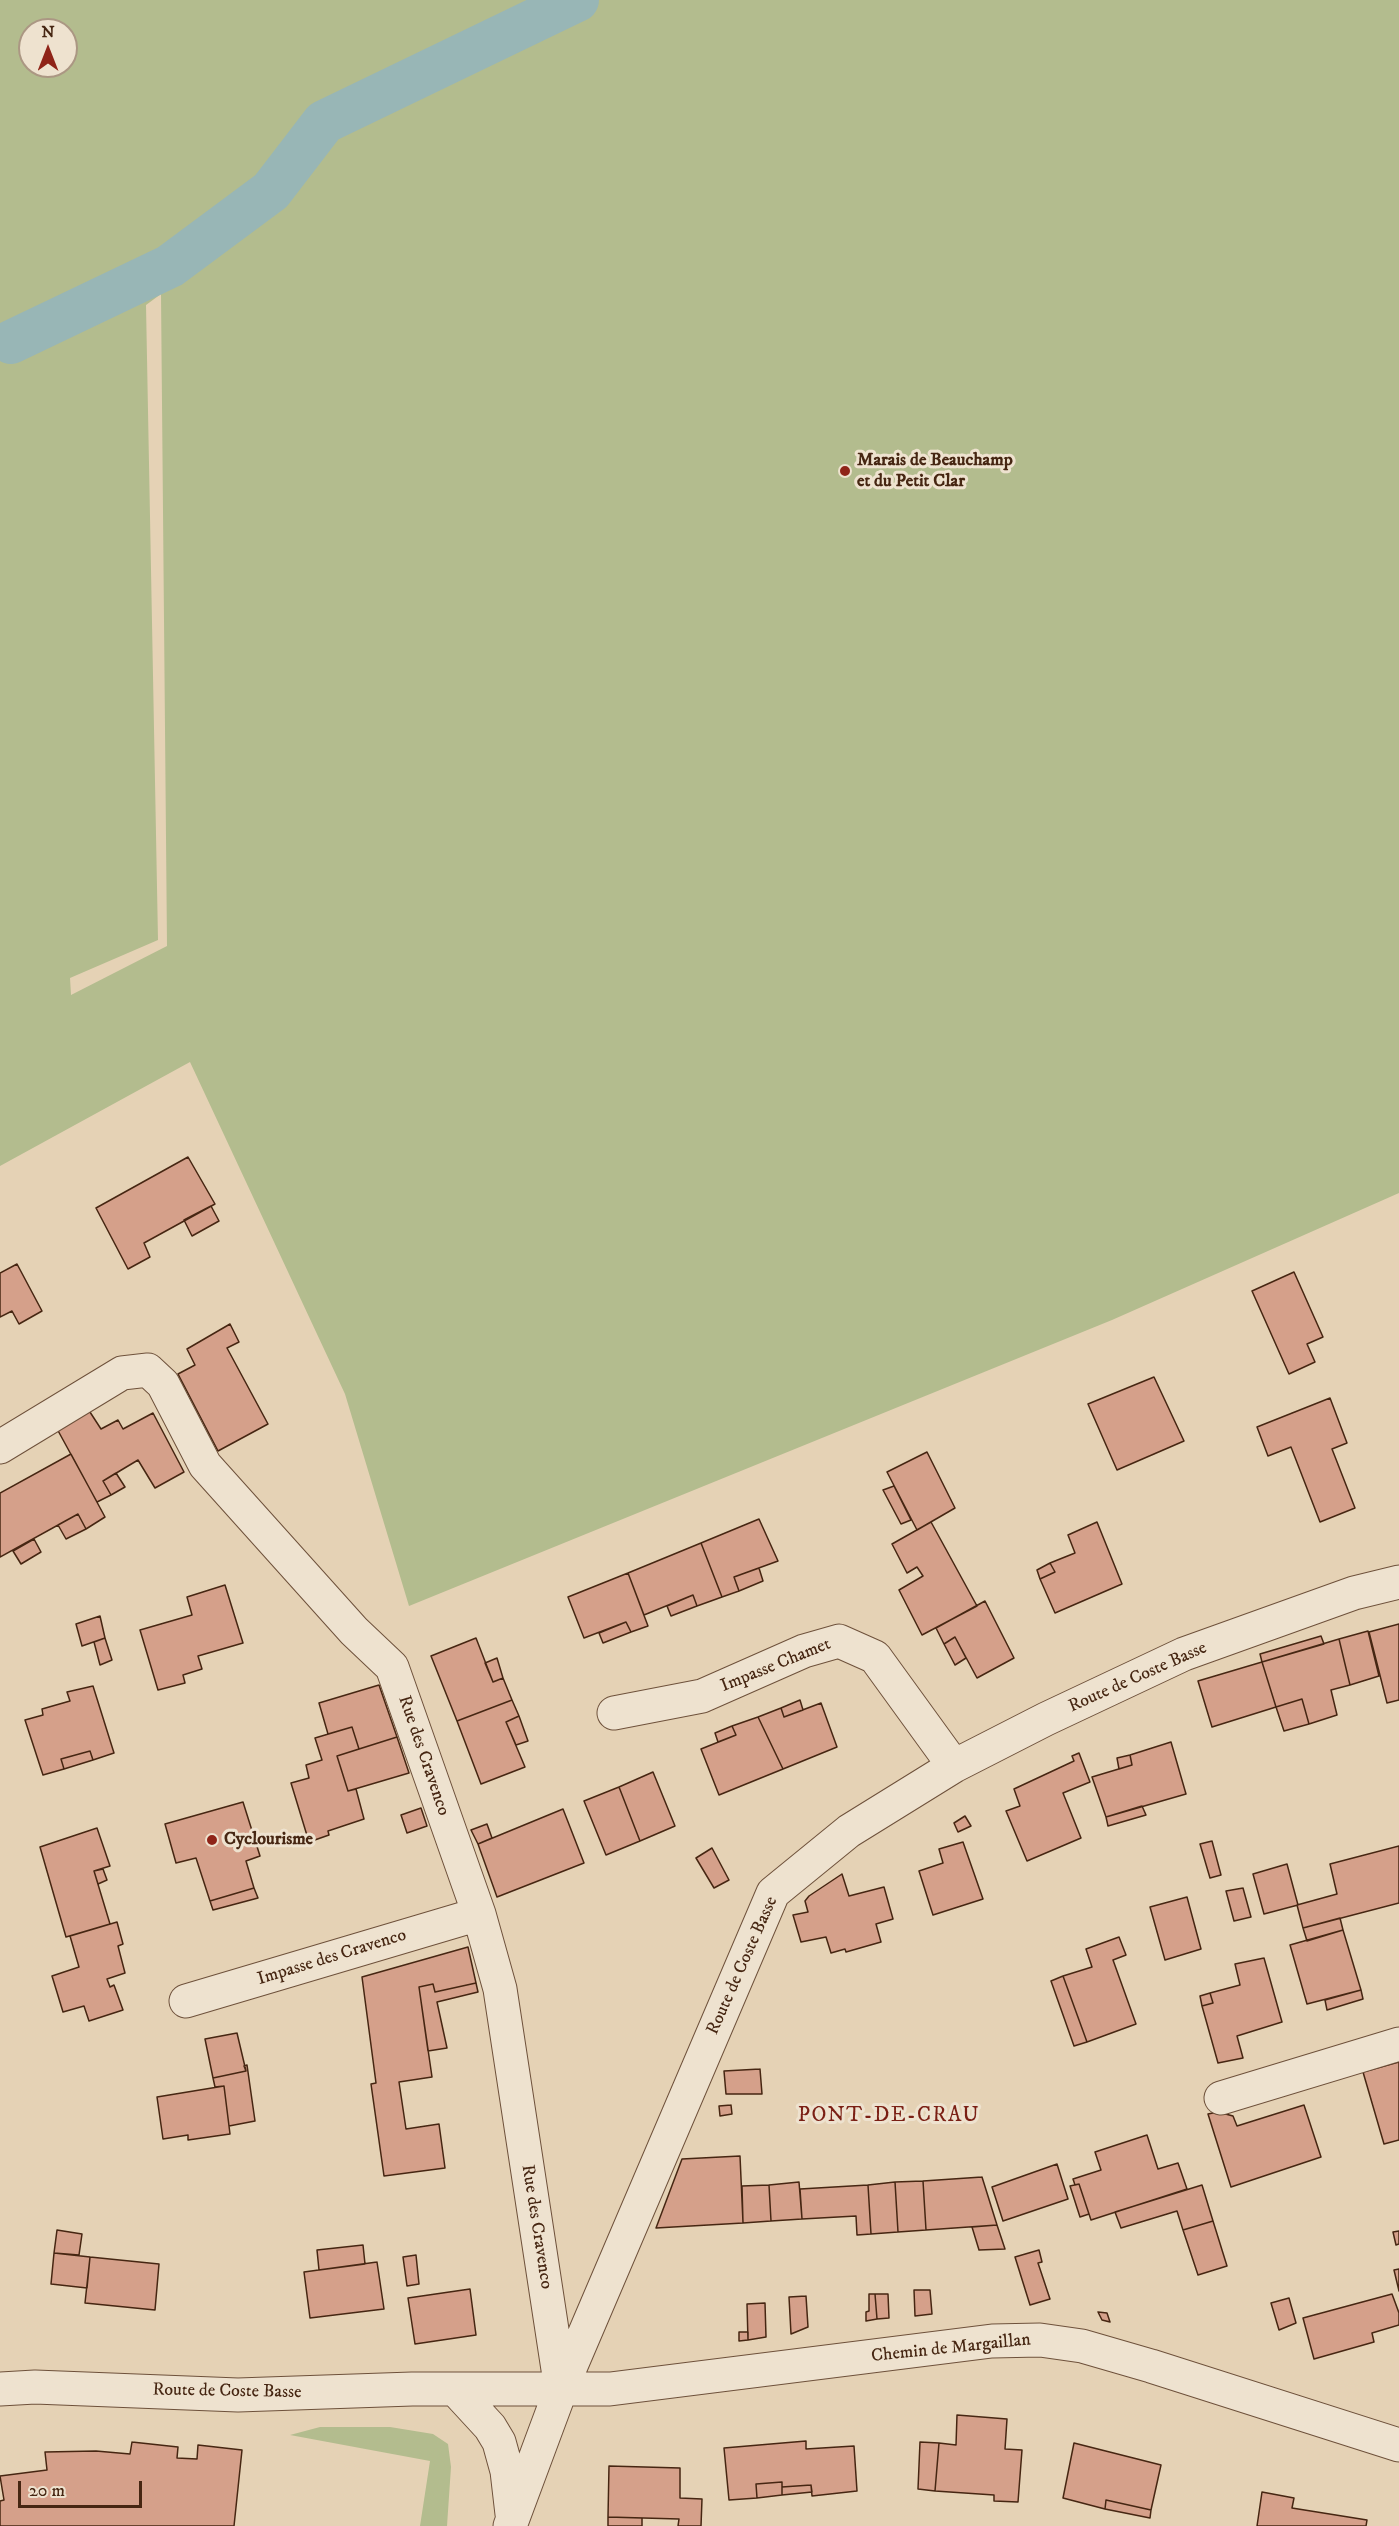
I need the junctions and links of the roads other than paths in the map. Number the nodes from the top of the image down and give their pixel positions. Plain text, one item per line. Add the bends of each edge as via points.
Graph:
1 (0, 1447) edge
2 (1399, 1582) edge
3 (614, 1713) dead end
4 (954, 1766) junction
5 (479, 1914) junction
6 (186, 2001) dead end
7 (1399, 2044) edge
8 (1221, 2098) dead end
9 (0, 2389) edge
10 (455, 2389) junction
11 (561, 2389) junction
12 (1399, 2445) edge
13 (512, 2523) edge

1 - 5 street, Rue des Cravenco via 122,1373 148,1370 156,1377 205,1465 354,1631 392,1667
2 - 4 street, Route de Coste Basse via 1354,1593 1184,1654
3 - 4 street, Impasse Chamet via 702,1696 804,1652 840,1641 875,1657
4 - 11 street, Route de Coste Basse via 849,1830 773,1893
5 - 6 street, Impasse des Cravenco
5 - 11 street, Rue des Cravenco via 500,1989
7 - 8 street
9 - 10 street, Route de Coste Basse via 35,2386 238,2395
10 - 11 street, Route de Coste Basse
10 - 13 street via 499,2442 507,2470
11 - 12 street, Chemin de Margaillan via 610,2389 992,2341 1040,2340 1082,2346 1151,2366
11 - 13 street

